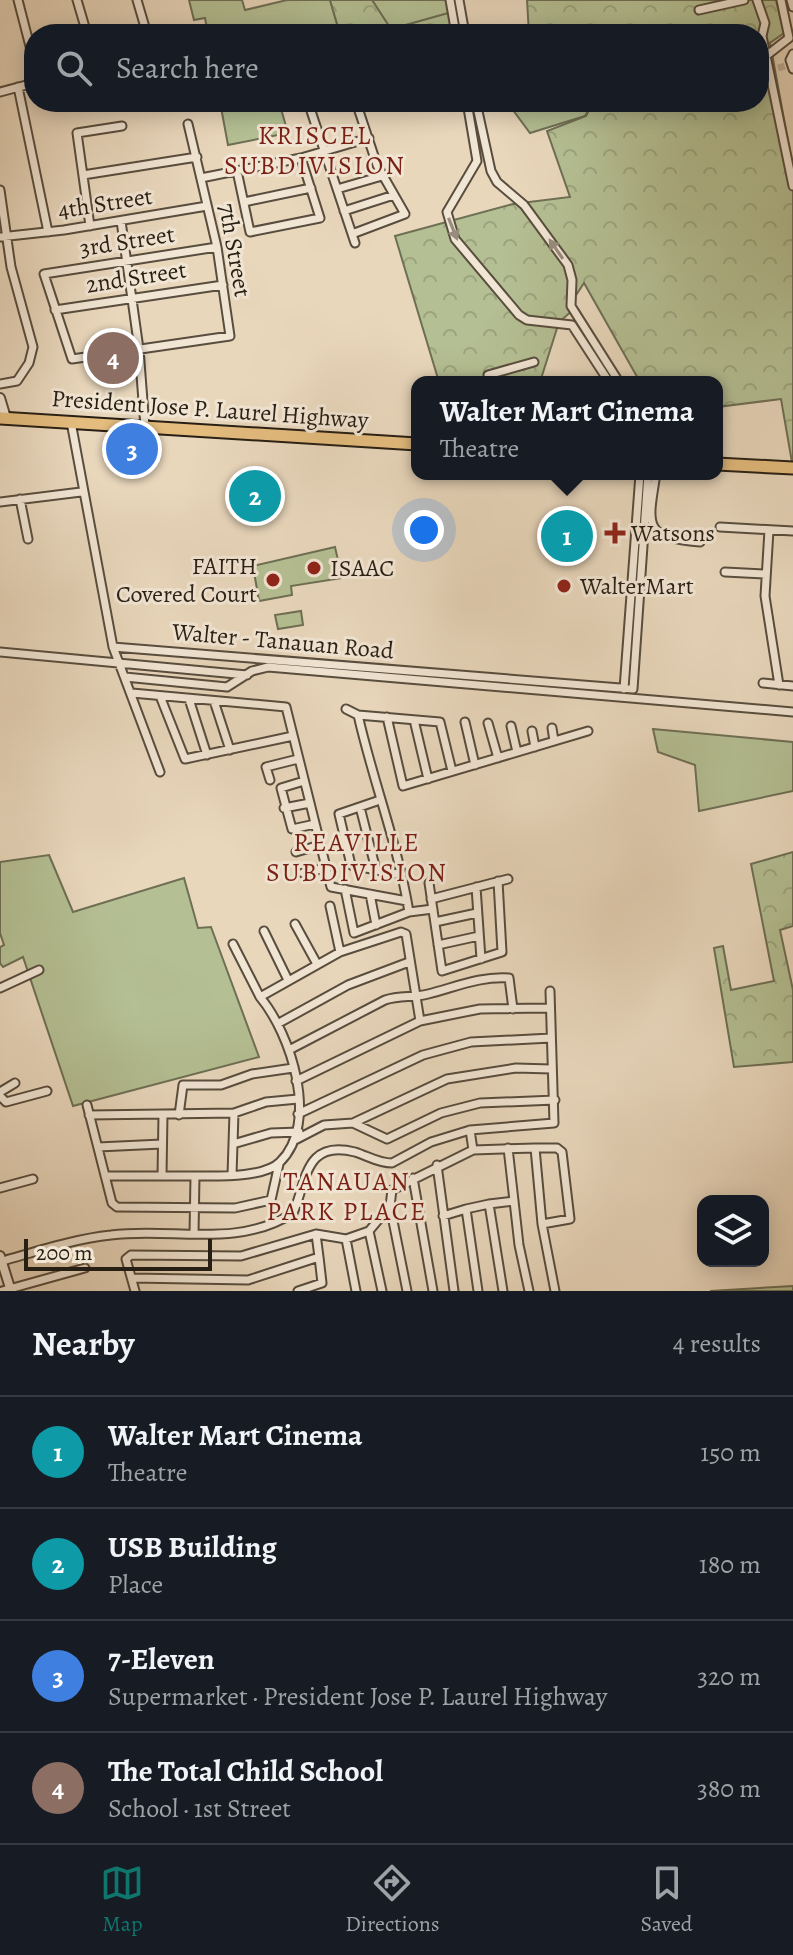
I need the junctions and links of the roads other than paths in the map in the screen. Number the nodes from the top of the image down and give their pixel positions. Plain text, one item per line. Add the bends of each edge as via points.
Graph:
1 (18, 0) edge
2 (77, 0) edge
3 (137, 0) edge
4 (450, 0) edge
5 (459, 0) edge
6 (757, 0) edge
7 (781, 0) edge
8 (791, 0) edge
9 (739, 1) edge
10 (793, 7) edge
11 (699, 10) dead end
12 (24, 24) edge
13 (84, 24) edge
14 (144, 24) edge
15 (454, 24) edge
16 (463, 24) edge
17 (765, 24) edge
18 (769, 54) edge
19 (793, 54) edge
20 (783, 68) edge
21 (24, 86) edge
22 (18, 87) junction
23 (0, 92) edge
24 (311, 112) edge
25 (360, 112) edge
26 (470, 112) edge
27 (477, 112) edge
28 (188, 124) dead end
29 (122, 126) dead end
30 (369, 138) junction
31 (324, 152) junction
32 (197, 157) junction
33 (301, 158) junction
34 (482, 160) junction
35 (237, 171) junction
36 (83, 175) junction
37 (382, 176) junction
38 (201, 178) junction
39 (793, 186) edge
40 (311, 188) junction
41 (337, 189) junction
42 (0, 190) edge
43 (394, 195) junction
44 (244, 202) junction
45 (207, 206) junction
46 (344, 211) junction
47 (121, 221) junction
48 (90, 226) junction
49 (48, 232) junction
50 (352, 234) junction
51 (4, 236) edge
52 (355, 243) dead end
53 (217, 247) junction
54 (126, 261) junction
55 (223, 285) junction
56 (131, 298) junction
57 (55, 310) junction
58 (576, 323) junction
59 (139, 349) junction
60 (534, 362) dead end
61 (488, 376) edge
62 (606, 376) edge
63 (615, 376) edge
64 (0, 384) edge
65 (0, 398) edge
66 (3, 418) edge
67 (71, 422) junction
68 (145, 427) junction
69 (411, 444) edge
70 (723, 464) edge
71 (793, 468) edge
72 (640, 480) edge
73 (648, 480) edge
74 (655, 480) edge
75 (81, 492) junction
76 (20, 499) junction
77 (0, 502) edge
78 (720, 527) dead end
79 (769, 530) junction
80 (793, 531) edge
81 (28, 539) dead end
82 (700, 542) dead end
83 (725, 572) dead end
84 (766, 574) junction
85 (113, 647) junction
86 (0, 652) edge
87 (120, 665) junction
88 (247, 675) junction
89 (125, 677) junction
90 (763, 683) dead end
91 (779, 685) junction
92 (793, 686) edge
93 (624, 689) junction
94 (132, 693) junction
95 (160, 696) junction
96 (189, 699) junction
97 (214, 701) junction
98 (346, 709) dead end
99 (793, 712) edge
100 (358, 715) junction
101 (387, 717) junction
102 (414, 720) junction
103 (465, 722) dead end
104 (488, 723) dead end
105 (511, 726) dead end
106 (552, 728) dead end
107 (532, 731) dead end
108 (588, 731) dead end
109 (293, 736) junction
110 (554, 741) junction
111 (535, 747) junction
112 (230, 750) junction
113 (517, 752) junction
114 (207, 755) junction
115 (498, 758) junction
116 (298, 759) junction
117 (475, 765) junction
118 (452, 771) junction
119 (160, 772) dead end
120 (428, 779) junction
121 (270, 780) dead end
122 (304, 781) junction
123 (380, 800) junction
124 (310, 803) junction
125 (360, 807) junction
126 (284, 808) junction
127 (315, 824) junction
128 (320, 845) junction
129 (296, 852) dead end
130 (326, 868) junction
131 (376, 870) junction
132 (303, 873) dead end
133 (402, 875) junction
134 (508, 879) dead end
135 (498, 881) junction
136 (429, 883) dead end
137 (476, 887) junction
138 (345, 889) junction
139 (370, 894) junction
140 (431, 899) junction
141 (407, 901) junction
142 (330, 906) dead end
143 (433, 909) junction
144 (409, 912) junction
145 (477, 913) junction
146 (435, 922) junction
147 (295, 924) dead end
148 (376, 925) junction
149 (264, 931) dead end
150 (479, 936) junction
151 (233, 944) dead end
152 (438, 945) junction
153 (340, 952) junction
154 (481, 959) junction
155 (409, 962) junction
156 (317, 964) junction
157 (39, 970) dead end
158 (288, 980) junction
159 (0, 988) edge
160 (550, 991) dead end
161 (414, 996) junction
162 (260, 997) junction
163 (550, 1008) junction
164 (513, 1009) junction
165 (420, 1021) junction
166 (279, 1023) junction
167 (551, 1038) junction
168 (289, 1050) junction
169 (293, 1068) junction
170 (551, 1069) junction
171 (296, 1081) junction
172 (15, 1083) dead end
173 (47, 1091) dead end
174 (2, 1099) edge
175 (298, 1099) junction
176 (555, 1100) junction
177 (87, 1105) dead end
178 (234, 1113) junction
179 (163, 1114) junction
180 (298, 1114) junction
181 (89, 1115) junction
182 (179, 1115) junction
183 (353, 1123) junction
184 (470, 1130) junction
185 (298, 1136) junction
186 (162, 1144) junction
187 (233, 1144) junction
188 (98, 1147) junction
189 (508, 1148) junction
190 (535, 1148) junction
191 (473, 1150) junction
192 (279, 1164) junction
193 (437, 1165) junction
194 (232, 1175) junction
195 (105, 1176) junction
196 (162, 1176) junction
197 (195, 1176) junction
198 (413, 1178) junction
199 (33, 1179) dead end
200 (0, 1188) edge
201 (514, 1201) junction
202 (489, 1204) junction
203 (390, 1206) junction
204 (194, 1208) junction
205 (466, 1209) junction
206 (443, 1216) junction
207 (542, 1224) junction
208 (369, 1231) junction
209 (194, 1234) junction
210 (316, 1234) junction
211 (346, 1239) junction
212 (319, 1257) junction
213 (1, 1258) edge
214 (85, 1268) dead end
215 (132, 1278) junction
216 (323, 1287) edge
217 (8, 1290) edge
218 (135, 1291) edge
219 (298, 1291) edge
220 (356, 1291) edge
221 (382, 1291) edge
222 (407, 1291) edge
223 (433, 1291) edge
224 (454, 1291) edge
225 (478, 1291) edge
226 (503, 1291) edge
227 (529, 1291) edge
228 (555, 1291) edge

1 - 12 street
2 - 13 street
3 - 14 street
4 - 15 street
5 - 16 street
6 - 17 street
7 - 18 street via 789,38
8 - 10 street
9 - 11 street
19 - 20 street
20 - 39 street
21 - 22 street
22 - 23 street
22 - 49 street
24 - 31 street
25 - 30 street
26 - 34 street
27 - 34 street
28 - 32 street, 7th Street
29 - 36 street via 77,133
30 - 31 street
30 - 37 street
31 - 33 street
31 - 41 street
32 - 36 street
32 - 38 street, 7th Street
33 - 35 street
33 - 40 street
58 -> 34 street via 568,265
34 -> 58 street via 447,212 455,239 519,315
35 - 38 street
35 - 44 street
36 - 48 street
37 - 41 street
37 - 43 street
38 - 45 street, 7th Street
40 - 44 street
40 - 44 street via 320,218 250,232
41 - 46 street
42 - 51 street
43 - 46 street
43 - 50 street via 405,214
45 - 47 street, 4th Street
45 - 53 street, 7th Street
46 - 50 street
47 - 48 street, 4th Street
47 - 54 street
48 - 49 street, 4th Street
49 - 51 street, 4th Street
50 - 52 street
51 - 64 street via 33,347 17,381
53 - 54 street, 3rd Street
53 - 55 street, 7th Street
54 - 56 street
54 - 57 street, 3rd Street via 44,274
55 - 56 street, 2nd Street
55 - 59 street, 7th Street via 230,336
56 - 57 street, 2nd Street
56 - 59 street
57 - 59 street via 72,359
58 - 62 street
58 - 63 street
59 - 68 street
60 - 61 street
65 - 66 street
66 - 67 highway, President Jose P. Laurel Highway
67 - 68 highway, President Jose P. Laurel Highway
67 - 75 street
68 - 69 highway, President Jose P. Laurel Highway
70 - 71 highway
72 - 93 street
73 - 93 street via 633,689
74 - 82 street via 654,530 659,536
75 - 76 street
75 - 85 street
76 - 77 street
76 - 81 street
78 - 79 street
79 - 80 street
79 - 84 street
83 - 84 street
84 - 91 street
85 - 87 street
85 - 93 street, Walter - Tanauan Road
86 - 87 street
87 - 88 street
87 - 89 street
88 - 89 street via 227,687
88 - 99 street via 268,667
89 - 94 street
90 - 91 street
91 - 92 street
94 - 95 street
94 - 119 street
95 - 96 street
95 - 114 street via 185,759
96 - 97 street
96 - 114 street
97 - 109 street via 286,707
97 - 112 street
98 - 100 street
100 - 101 street
100 - 123 street
101 - 102 street
101 - 120 street via 403,786
102 - 118 street via 440,722
102 - 120 street
103 - 117 street
104 - 115 street
105 - 113 street
106 - 110 street
107 - 111 street
108 - 110 street
109 - 112 street
109 - 116 street
110 - 111 street
111 - 113 street
112 - 114 street
113 - 115 street
115 - 117 street
116 - 121 street via 266,767
116 - 122 street
117 - 118 street
118 - 120 street
122 - 124 street
122 - 126 street via 281,788
123 - 125 street
123 - 133 street
124 - 126 street
124 - 127 street
125 - 131 street
125 - 131 street via 339,814 351,865
126 - 127 street via 292,829
127 - 128 street
128 - 129 street
128 - 130 street
130 - 132 street
130 - 138 street via 331,887
131 - 133 street
133 - 141 street
134 - 135 street
135 - 137 street
135 - 154 street via 502,952
136 - 140 street
137 - 140 street
137 - 145 street
138 - 139 street
138 - 148 street via 354,933
139 - 141 street
139 - 148 street
140 - 143 street
141 - 144 street
142 - 153 street
143 - 144 street
143 - 146 street
144 - 148 street
145 - 146 street
145 - 150 street
146 - 152 street
147 - 156 street
149 - 158 street
150 - 152 street
150 - 154 street
151 - 162 street
152 - 154 street via 442,971
153 - 155 street via 401,932 406,934
153 - 156 street
155 - 161 street
155 - 166 street via 348,985
156 - 158 street
157 - 159 street
158 - 162 street
160 - 163 street
161 - 164 street via 507,977
161 - 165 street
161 - 168 street via 385,1000
162 - 166 street
163 - 164 street
163 - 167 street
164 - 165 street
165 - 171 street
166 - 168 street
167 - 170 street
167 - 180 street via 471,1042 423,1055
168 - 169 street
169 - 171 street
169 - 182 street via 221,1085 183,1085
170 - 176 street
170 - 183 street via 516,1068 447,1079
171 - 175 street
172 - 174 street
173 - 174 street
175 - 178 street
175 - 180 street
176 - 183 street via 480,1103 441,1113 387,1139
176 - 184 street via 554,1123
177 - 181 street
178 - 182 street
178 - 187 street
179 - 181 street
179 - 182 street
179 - 186 street
180 - 185 street
181 - 188 street
183 - 185 street via 324,1125
184 - 191 street
184 - 209 street via 431,1142 392,1163 341,1150 325,1153 304,1175 293,1213 278,1223 231,1235
185 - 187 street via 271,1133
185 - 192 street
186 - 188 street
186 - 196 street
187 - 194 street
188 - 195 street
189 - 190 street
189 - 191 street
189 - 201 street
190 - 207 street
190 - 207 street via 562,1152 570,1219
191 - 193 street
192 - 194 street
192 - 204 street via 271,1200 235,1208
193 - 198 street
193 - 206 street
194 - 197 street
195 - 196 street
195 - 204 street via 117,1207
196 - 197 street
197 - 204 street
198 - 203 street via 392,1190
198 - 223 street
199 - 200 street
201 - 202 street
201 - 227 street
202 - 205 street
202 - 226 street
203 - 208 street
203 - 222 street
204 - 209 street
205 - 206 street
205 - 225 street
206 - 224 street
207 - 228 street
208 - 211 street
208 - 221 street
209 - 213 street via 111,1234
210 - 211 street
210 - 212 street
210 - 215 street via 241,1256 131,1255 126,1259
211 - 220 street
212 - 215 street via 248,1280
212 - 216 street
213 - 217 street
214 - 217 street
215 - 218 street
216 - 219 street

